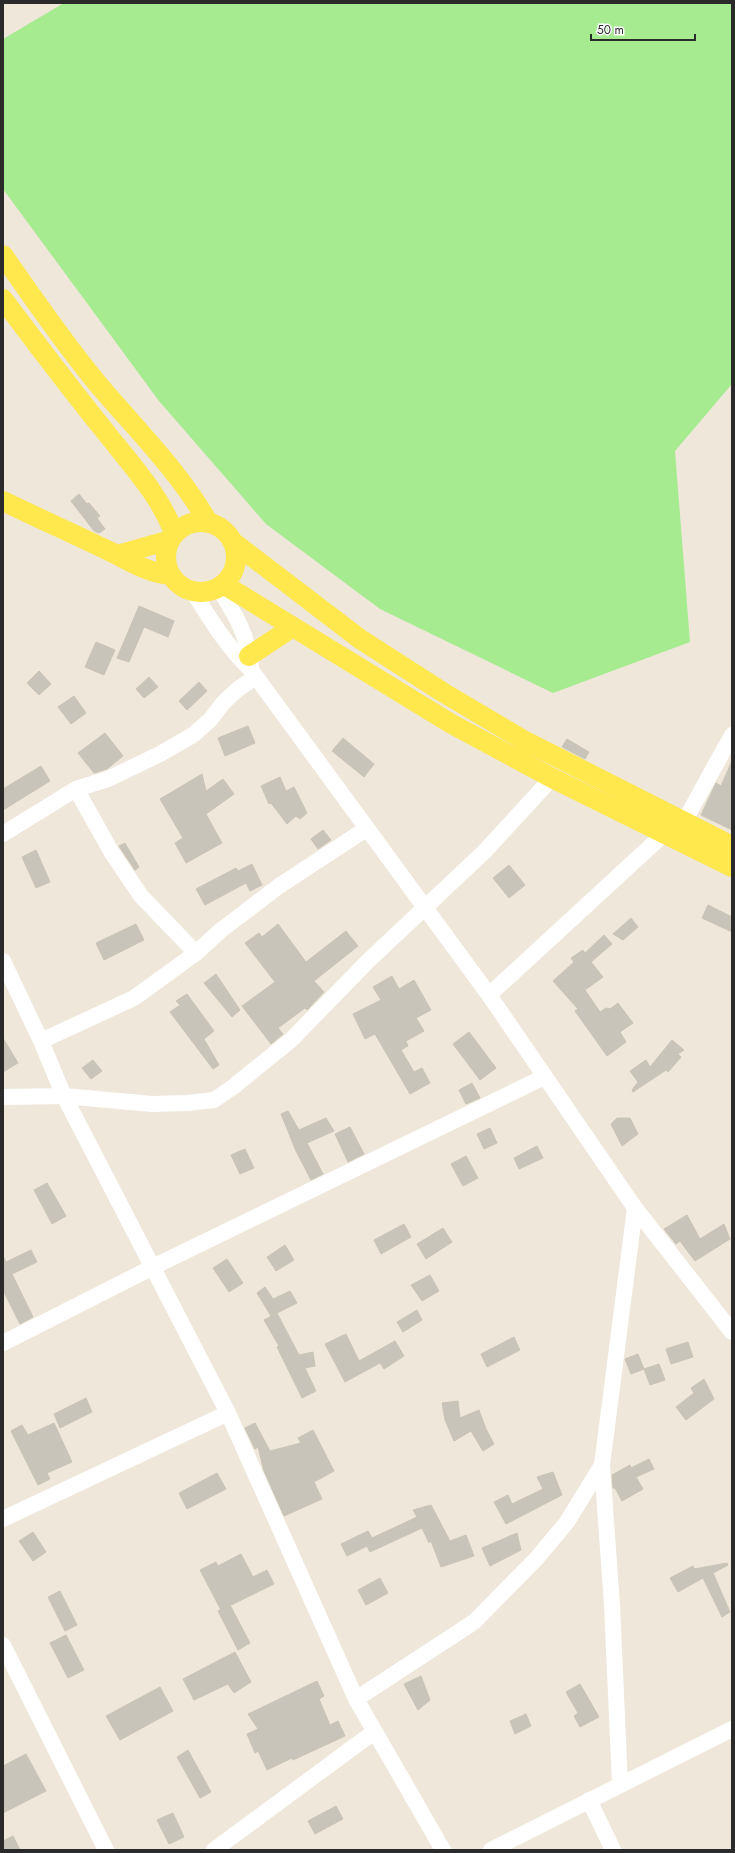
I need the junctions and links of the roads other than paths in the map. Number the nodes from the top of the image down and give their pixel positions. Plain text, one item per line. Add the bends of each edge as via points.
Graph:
1 (3, 256) edge
2 (3, 299) edge
3 (3, 501) edge
4 (208, 522) junction
5 (172, 537) junction
6 (233, 542) junction
7 (118, 555) junction
8 (171, 575) junction
9 (220, 585) junction
10 (192, 590) junction
11 (293, 627) junction
12 (252, 668) junction
13 (732, 735) edge
14 (552, 778) junction
15 (76, 789) junction
16 (684, 822) junction
17 (366, 829) junction
18 (665, 833) junction
19 (3, 834) edge
20 (732, 846) edge
21 (732, 867) edge
22 (425, 906) junction
23 (196, 953) junction
24 (3, 961) edge
25 (488, 995) junction
26 (41, 1040) junction
27 (544, 1076) junction
28 (64, 1096) junction
29 (3, 1097) edge
30 (635, 1208) junction
31 (153, 1266) junction
32 (732, 1332) edge
33 (3, 1343) edge
34 (228, 1413) junction
35 (602, 1465) junction
36 (3, 1519) edge
37 (3, 1645) edge
38 (356, 1699) junction
39 (732, 1729) edge
40 (374, 1732) junction
41 (620, 1784) junction
42 (589, 1800) junction
43 (106, 1850) edge
44 (214, 1850) edge
45 (443, 1850) edge
46 (491, 1850) edge
47 (613, 1850) edge

1 - 4 main road via 57,332 194,498
2 - 5 main road via 146,483 170,522
3 - 7 main road
4 - 5 main road via 190,523
4 - 6 main road via 223,529
5 - 7 main road
5 - 8 main road via 166,552
6 - 9 main road via 236,557 232,572
6 - 16 main road via 360,639 444,693 525,741
7 - 8 main road via 157,574
8 - 10 main road via 180,585
9 - 10 main road via 205,591
9 - 11 main road
9 - 12 street via 240,623
10 - 12 street via 221,636 237,656
11 - 12 main road
11 - 14 main road via 450,723
12 - 15 street via 238,689 210,720 193,734 160,754 108,779
12 - 17 street
13 - 16 street
14 - 18 main road
14 - 22 street via 484,852
15 - 19 street
15 - 23 street via 112,854 141,896
16 - 20 main road
17 - 22 street
17 - 23 street via 279,886 220,931
18 - 21 main road
18 - 25 street
22 - 25 street
22 - 28 street via 291,1040 214,1100 152,1104
23 - 26 street via 134,998
24 - 26 street
25 - 27 street
26 - 28 street
27 - 30 street
27 - 31 street
28 - 29 street
28 - 31 street
30 - 32 street
30 - 35 street
31 - 33 street
31 - 34 street
34 - 36 street
34 - 38 street
35 - 38 street via 567,1522 537,1558 474,1622
35 - 41 street via 612,1605
37 - 43 street
38 - 40 street
39 - 41 street
40 - 44 street
40 - 45 street
41 - 42 street
42 - 46 street
42 - 47 street

